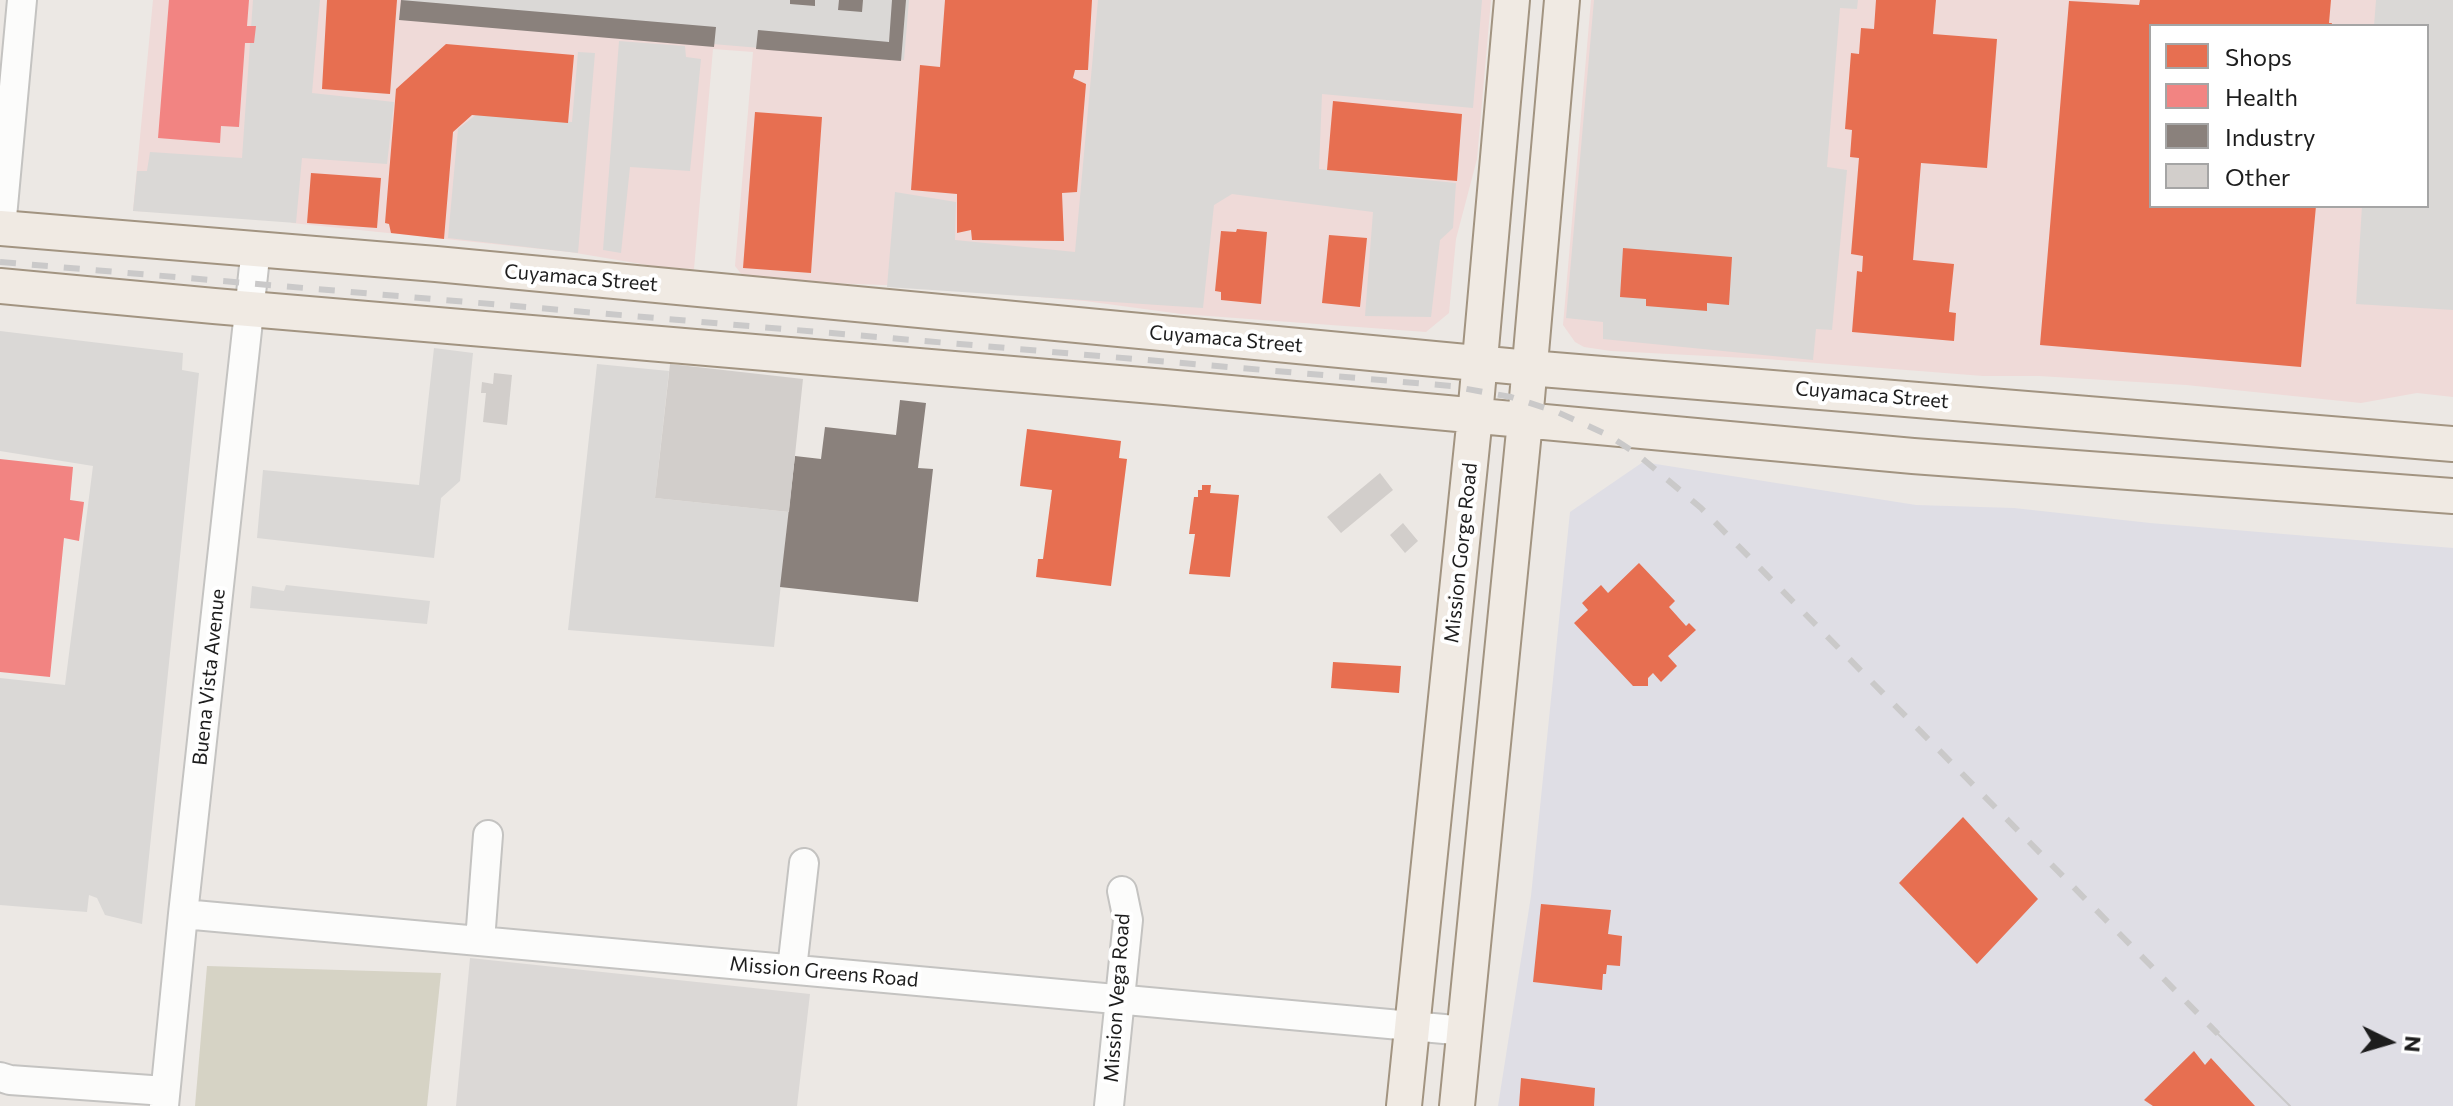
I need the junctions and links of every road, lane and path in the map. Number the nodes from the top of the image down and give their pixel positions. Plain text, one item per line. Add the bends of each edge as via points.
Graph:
1 (22, 0) edge
2 (1512, 0) edge
3 (1562, 0) edge
4 (0, 228) edge
5 (256, 248) junction
6 (0, 286) edge
7 (250, 308) junction
8 (1480, 363) junction
9 (1529, 368) junction
10 (1475, 416) junction
11 (1525, 421) junction
12 (2453, 444) edge
13 (2453, 496) edge
14 (488, 835) dead end
15 (804, 863) dead end
16 (1122, 891) dead end
17 (183, 914) junction
18 (480, 941) junction
19 (792, 969) junction
20 (1121, 999) junction
21 (1414, 1026) junction
22 (1466, 1031) junction
23 (0, 1077) edge
24 (165, 1099) edge
25 (1109, 1106) edge
26 (1404, 1106) edge
27 (1457, 1106) edge

1 - 4 street
2 - 8 main road, Mission Gorge Road
3 - 9 main road
4 - 5 main road, Cuyamaca Street
5 - 7 street, Buena Vista Avenue
5 - 8 main road, Cuyamaca Street
6 - 7 main road
7 - 10 main road
7 - 17 street, Buena Vista Avenue
8 - 9 main road, Cuyamaca Street
8 - 10 main road, Mission Gorge Road
9 - 11 main road
9 - 12 main road, Cuyamaca Street
10 - 11 main road
10 - 21 main road, Mission Gorge Road
11 - 13 main road
11 - 22 main road
14 - 18 street
15 - 19 street
16 - 20 street, Mission Vega Road via 1128,920
17 - 18 street, Mission Greens Road
17 - 24 street, Buena Vista Avenue
18 - 19 street, Mission Greens Road
19 - 20 street, Mission Greens Road
20 - 21 street, Mission Greens Road
20 - 25 street, Mission Vega Road
21 - 22 street, Mission Greens Road
21 - 26 main road, Mission Gorge Road
22 - 27 main road
23 - 24 street

